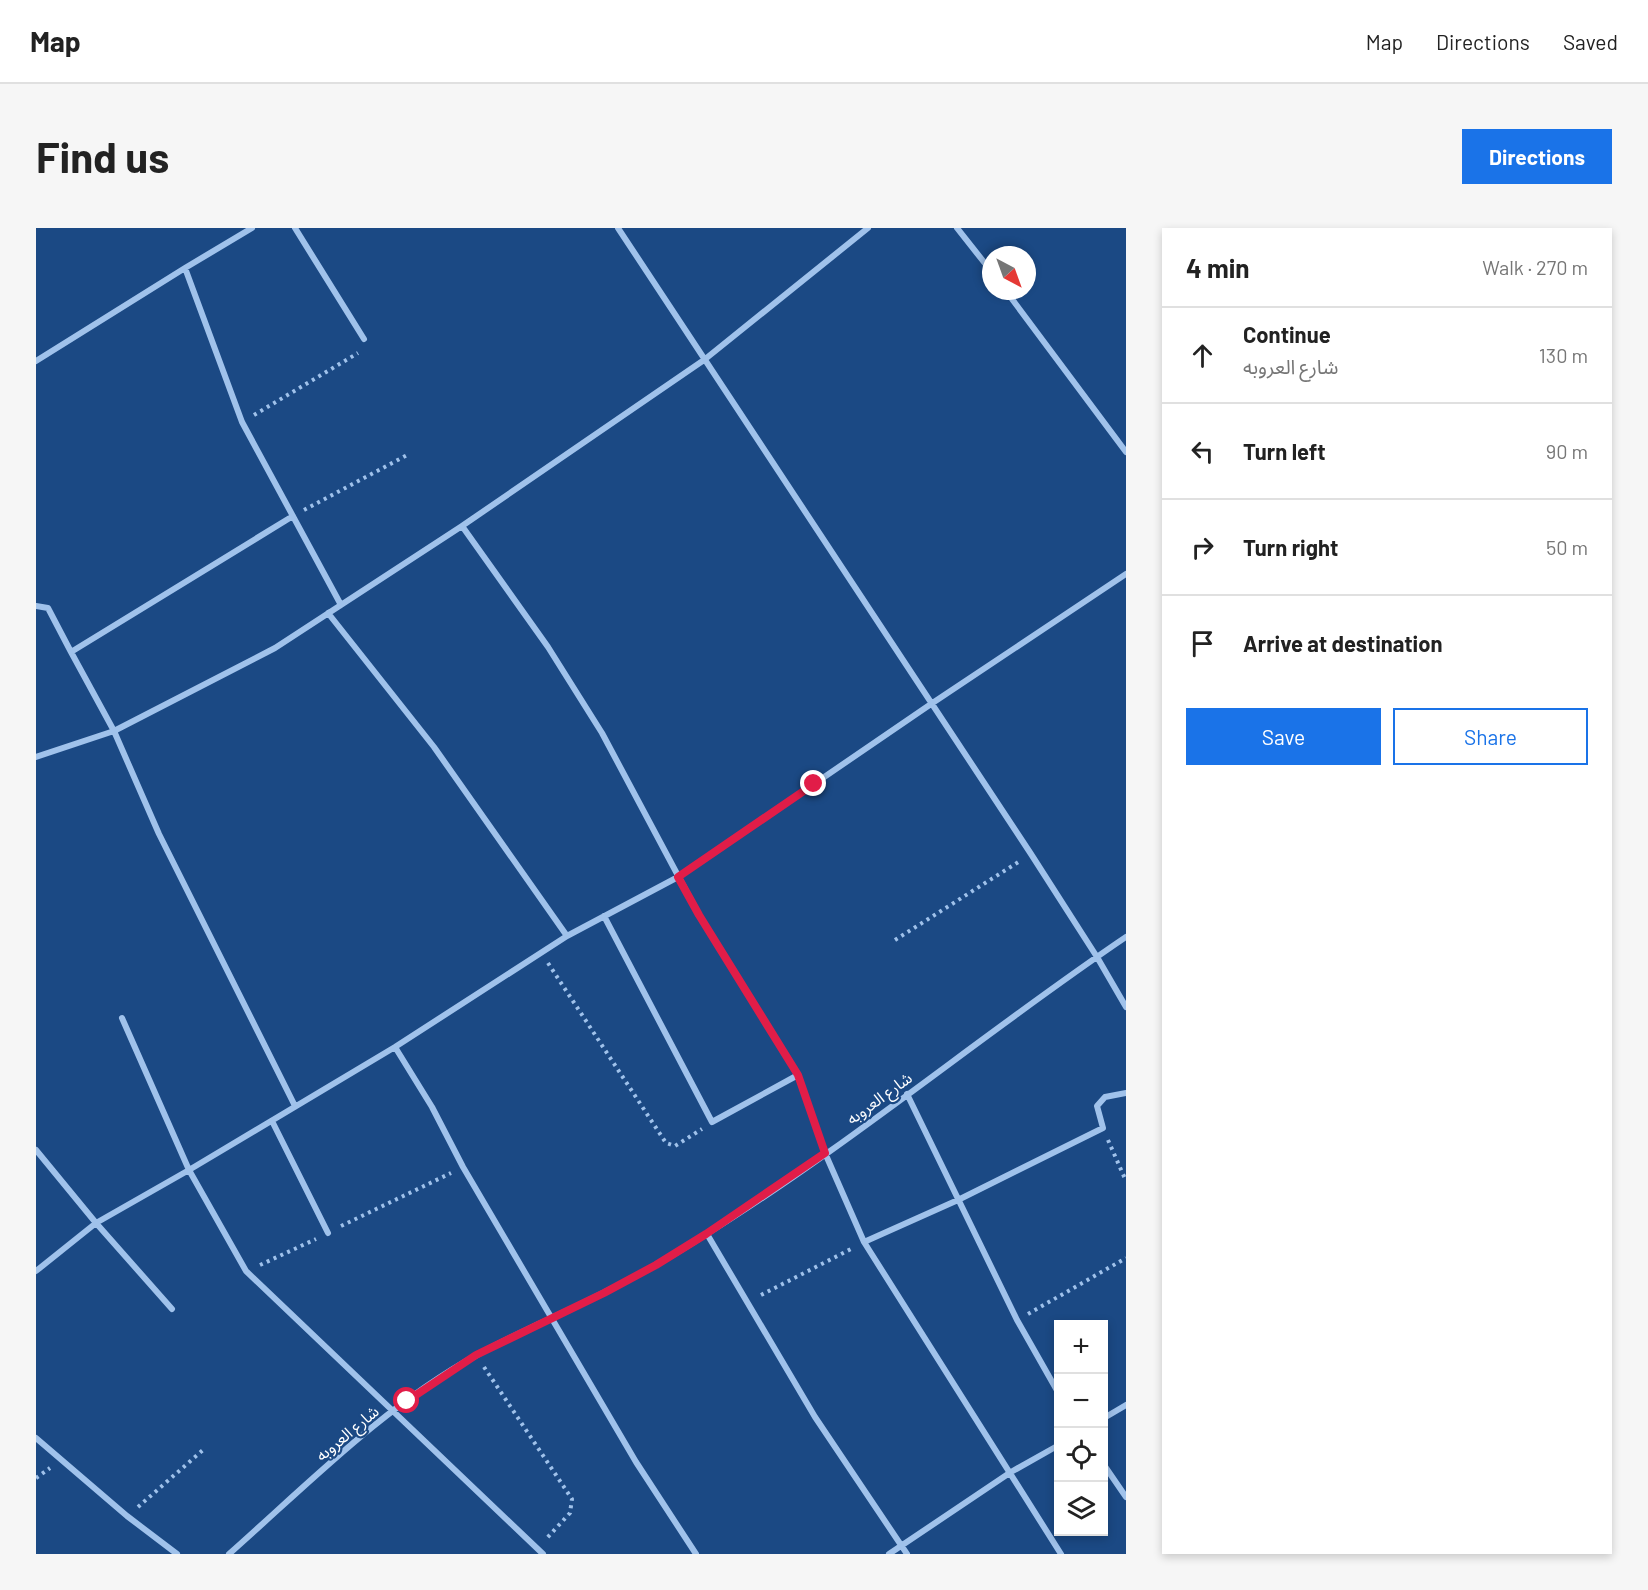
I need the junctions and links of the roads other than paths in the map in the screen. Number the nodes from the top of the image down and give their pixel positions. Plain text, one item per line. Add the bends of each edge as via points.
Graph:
1 (252, 228) edge
2 (295, 228) edge
3 (618, 228) edge
4 (868, 228) edge
5 (957, 228) edge
6 (982, 260) edge
7 (184, 268) junction
8 (1013, 300) edge
9 (364, 339) road end
10 (704, 360) junction
11 (36, 361) edge
12 (1126, 452) edge
13 (293, 516) junction
14 (462, 526) junction
15 (1126, 574) edge
16 (341, 605) junction
17 (36, 606) edge
18 (328, 613) junction
19 (71, 652) junction
20 (931, 704) junction
21 (114, 731) junction
22 (37, 755) edge
23 (678, 877) junction
24 (604, 916) junction
25 (567, 936) junction
26 (1126, 937) edge
27 (1097, 957) junction
28 (1126, 1007) edge
29 (122, 1018) dead end
30 (395, 1047) junction
31 (798, 1075) junction
32 (1126, 1093) edge
33 (907, 1094) junction
34 (295, 1106) junction
35 (272, 1120) junction
36 (36, 1150) edge
37 (825, 1153) junction
38 (189, 1170) junction
39 (958, 1200) junction
40 (96, 1223) junction
41 (327, 1233) road end
42 (706, 1234) junction
43 (864, 1242) junction
44 (36, 1271) edge
45 (172, 1309) dead end
46 (552, 1317) junction
47 (1054, 1385) edge
48 (1126, 1405) edge
49 (394, 1411) junction
50 (1108, 1416) edge
51 (36, 1438) edge
52 (1054, 1448) edge
53 (1011, 1472) junction
54 (1108, 1472) edge
55 (1126, 1497) edge
56 (901, 1546) junction
57 (177, 1554) edge
58 (229, 1554) edge
59 (543, 1554) edge
60 (696, 1554) edge
61 (889, 1554) edge
62 (907, 1554) edge
63 (1061, 1554) edge

1 - 7 street
2 - 9 street
3 - 10 street
4 - 10 street
5 - 6 street
7 - 11 street
7 - 13 street via 242,422
8 - 12 street
10 - 14 street
10 - 20 street
13 - 16 street
13 - 19 street
14 - 16 street
14 - 23 street via 548,647 602,733
15 - 20 street
16 - 18 street
17 - 19 street via 53,613
18 - 21 street via 275,648
18 - 25 street via 434,747
19 - 21 street
20 - 23 street
20 - 27 street
21 - 22 street
21 - 34 street via 159,834
23 - 24 street
23 - 31 street
24 - 25 street
24 - 31 street via 712,1122
25 - 30 street
26 - 27 street, شارع العروبه
27 - 28 street
27 - 33 street, شارع العروبه
29 - 38 street
30 - 34 street
30 - 46 street
31 - 37 street
32 - 39 street via 1100,1101 1097,1106 1103,1128
33 - 37 street, شارع العروبه
33 - 39 street
34 - 35 street
35 - 38 street
35 - 41 street
36 - 40 street
37 - 42 street, شارع العروبه
37 - 43 street
38 - 40 street
38 - 49 street via 246,1271
39 - 43 street
39 - 47 street
40 - 44 street
40 - 45 street
42 - 46 street, شارع العروبه via 604,1293
42 - 56 street via 815,1417
43 - 53 street
46 - 49 street, شارع العروبه via 476,1355
46 - 60 street via 636,1462
48 - 50 street
49 - 58 street, شارع العروبه
49 - 59 street
51 - 57 street
52 - 53 street
53 - 56 street
53 - 63 street
54 - 55 street
56 - 61 street
56 - 62 street

